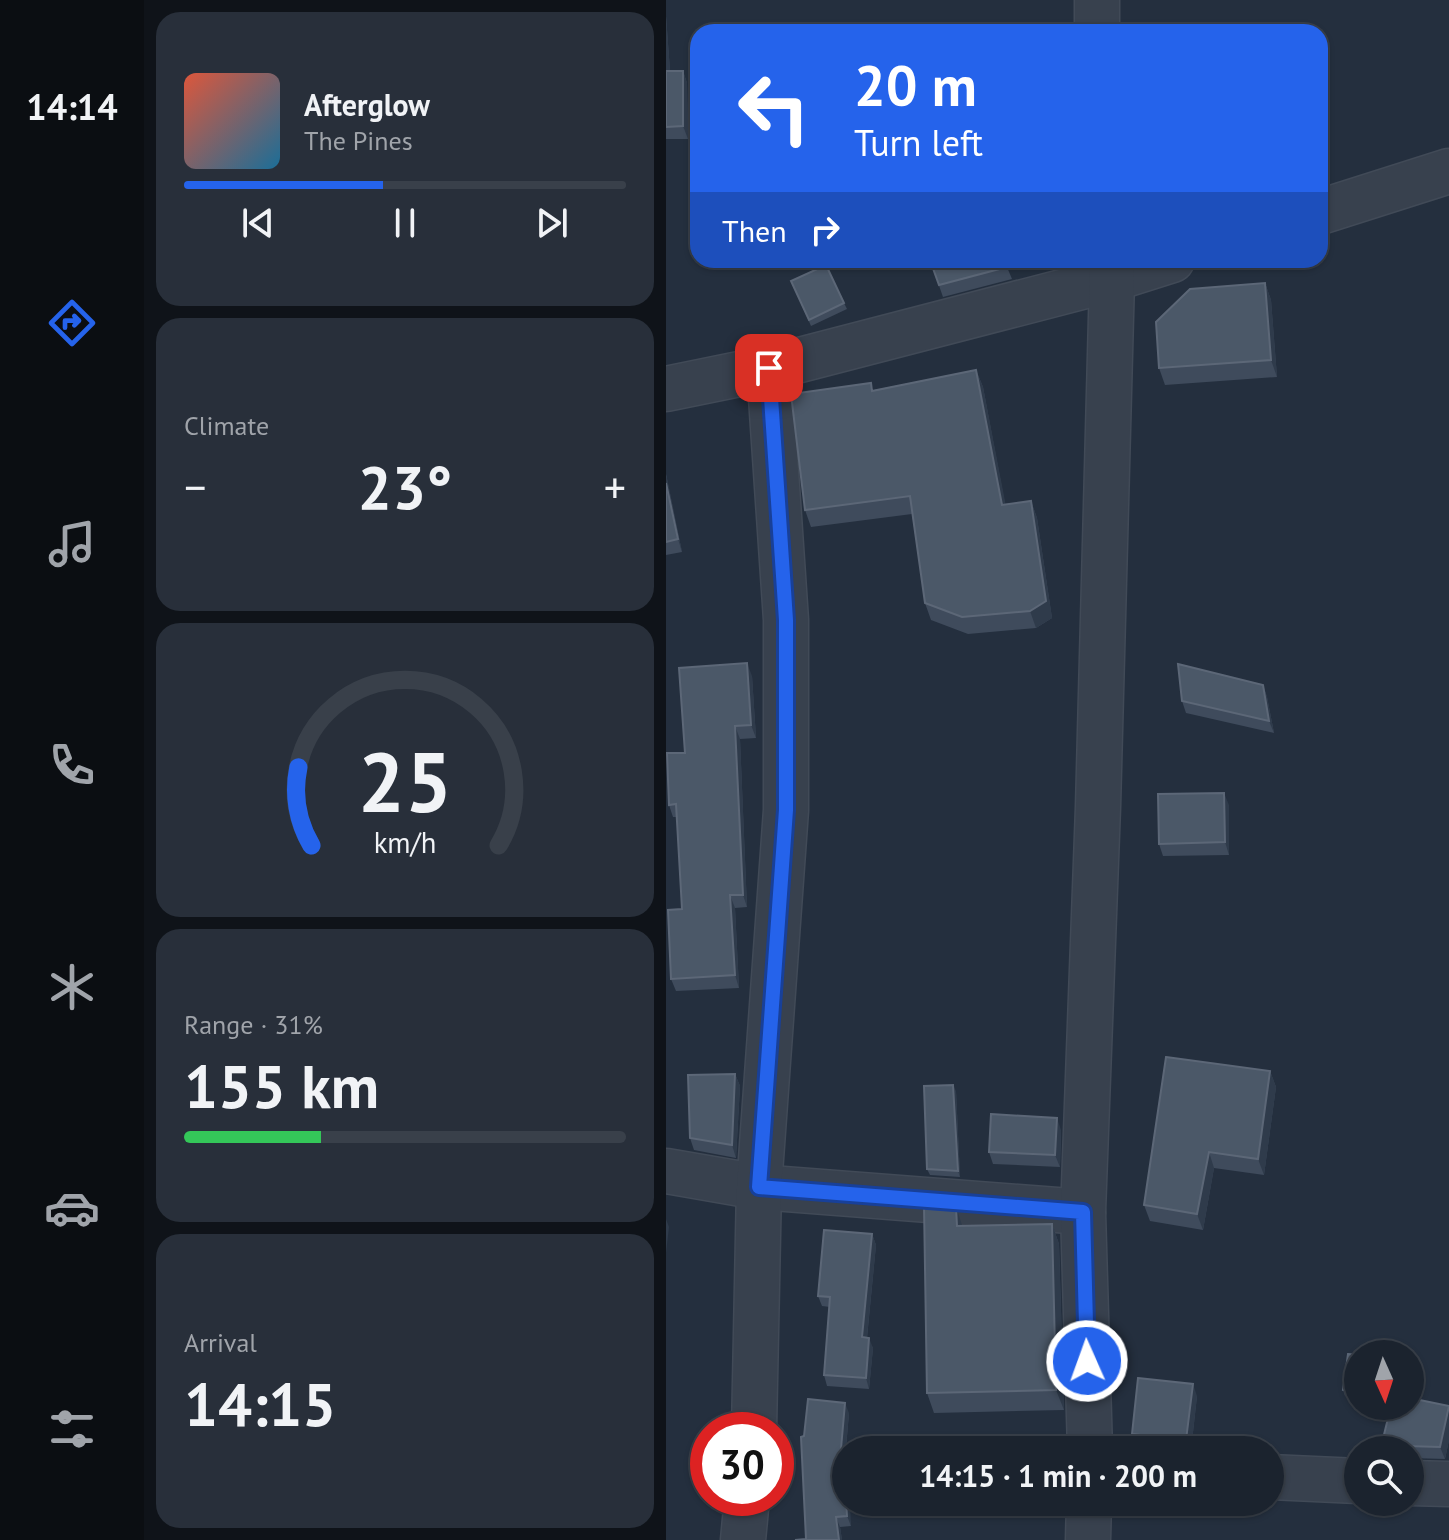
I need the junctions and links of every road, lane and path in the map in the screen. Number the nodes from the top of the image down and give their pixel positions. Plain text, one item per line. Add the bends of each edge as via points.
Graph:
1 (1097, 0) edge
2 (1097, 24) edge
3 (1449, 171) edge
4 (1328, 209) edge
5 (1111, 270) edge
6 (769, 368) junction
7 (666, 389) edge
8 (666, 1171) edge
9 (759, 1187) junction
10 (1083, 1212) junction
11 (754, 1412) edge
12 (1090, 1436) edge
13 (1284, 1478) edge
14 (1344, 1480) edge
15 (1424, 1483) edge
16 (1449, 1484) edge
17 (745, 1516) edge
18 (1089, 1516) edge
19 (743, 1540) edge
20 (1088, 1540) edge

1 - 2 street
3 - 4 street
5 - 6 street
5 - 10 street
6 - 7 street
6 - 9 street via 786,620 786,810
8 - 9 street
9 - 10 street
9 - 11 street
10 - 12 street
13 - 14 street
15 - 16 street
17 - 19 street
18 - 20 street

